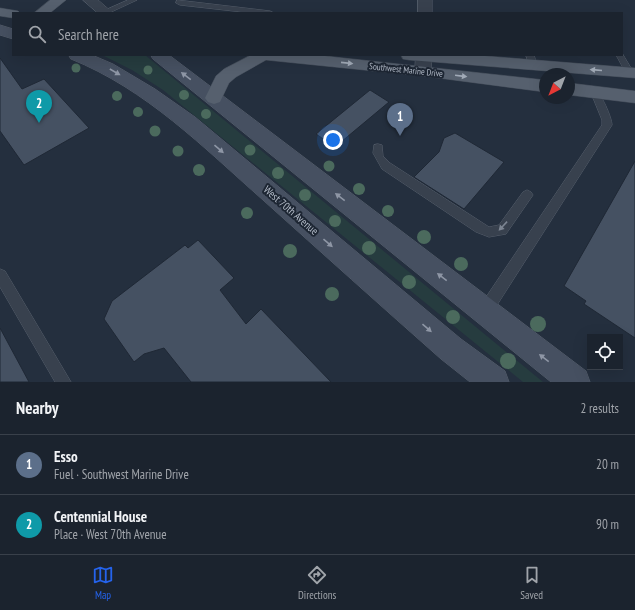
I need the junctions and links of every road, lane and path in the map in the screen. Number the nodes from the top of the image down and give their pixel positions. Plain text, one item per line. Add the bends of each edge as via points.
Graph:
1 (59, 0) edge
2 (90, 0) edge
3 (134, 0) edge
4 (180, 0) edge
5 (425, 0) edge
6 (0, 12) edge
7 (42, 12) edge
8 (105, 12) edge
9 (108, 12) edge
10 (262, 12) edge
11 (425, 12) edge
12 (12, 14) edge
13 (0, 29) edge
14 (12, 29) edge
15 (12, 34) edge
16 (79, 56) edge
17 (159, 56) edge
18 (263, 56) edge
19 (304, 56) edge
20 (621, 56) edge
21 (420, 59) edge
22 (531, 60) edge
23 (633, 73) edge
24 (539, 85) edge
25 (575, 90) edge
26 (595, 93) junction
27 (635, 97) edge
28 (214, 98) junction
29 (378, 148) dead end
30 (527, 195) dead end
31 (0, 275) edge
32 (484, 311) junction
33 (63, 382) edge
34 (494, 382) edge
35 (575, 382) edge

1 - 7 main road
2 - 8 street
3 - 9 lane
4 - 10 lane
5 - 11 street
6 - 12 main road
13 - 14 main road
13 - 15 main road
16 -> 34 main road, West 70th Avenue via 109,69 145,90 188,122 451,349
28 -> 17 main road
18 - 28 main road via 230,73 222,80
19 -> 21 main road, Southwest Marine Drive
20 - 23 lane
21 - 22 main road, Southwest Marine Drive
21 -> 24 main road, Southwest Marine Drive
23 -> 22 main road, Southwest Marine Drive
25 - 26 main road
26 - 27 main road
26 - 32 lane via 607,125 507,280
32 -> 28 main road
30 -> 29 lane via 502,230 489,232 386,166 380,160
31 - 33 lane
35 -> 32 main road

